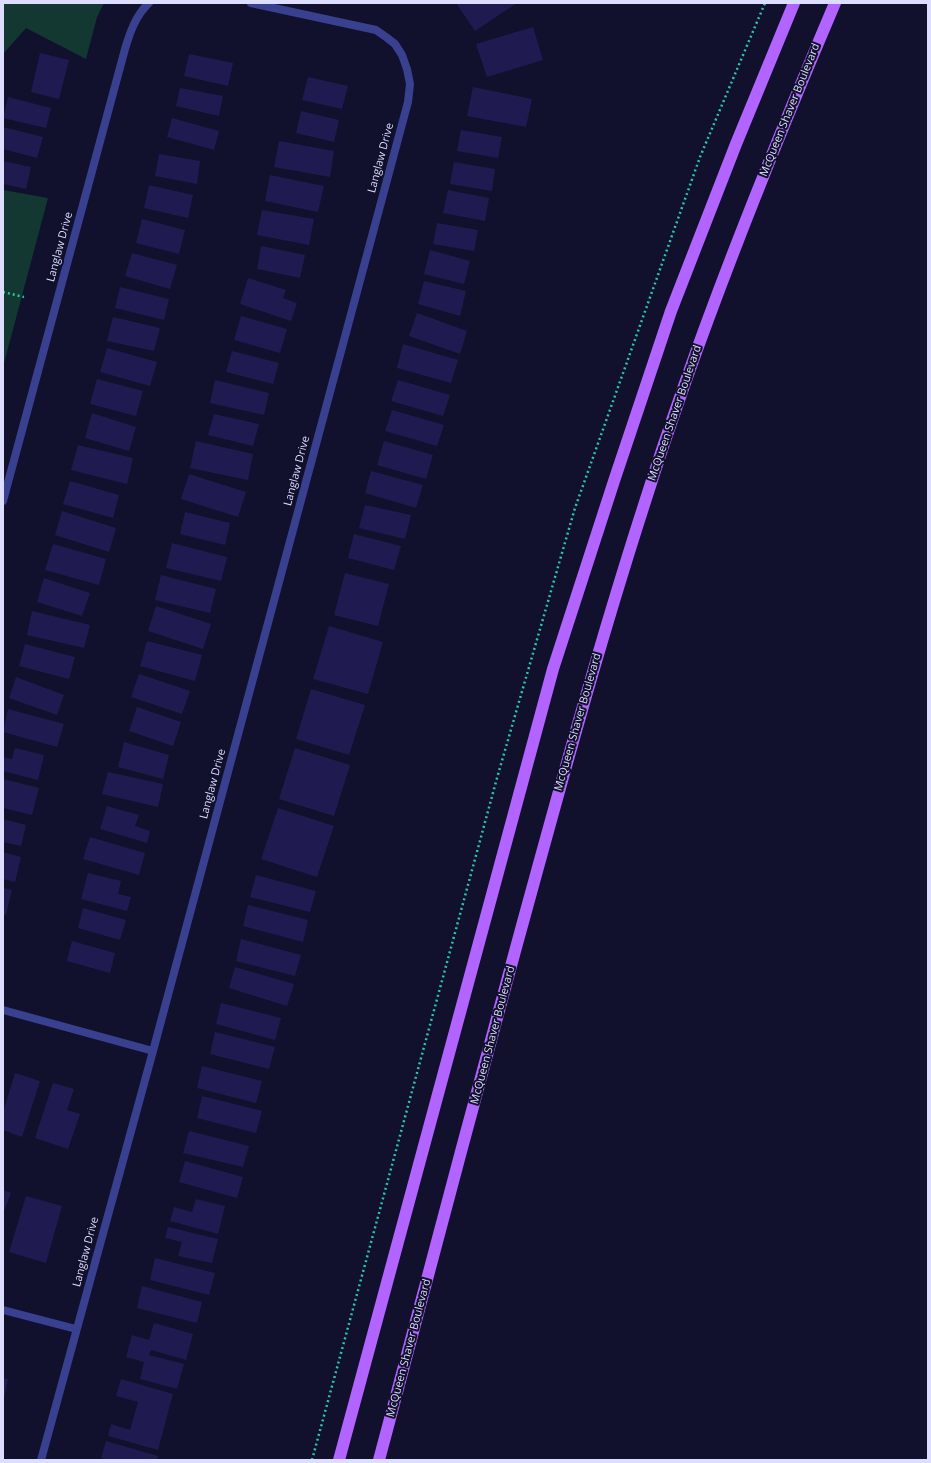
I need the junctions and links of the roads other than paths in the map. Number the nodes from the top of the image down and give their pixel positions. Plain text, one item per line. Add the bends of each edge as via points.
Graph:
1 (148, 3) edge
2 (251, 3) edge
3 (794, 3) edge
4 (835, 3) edge
5 (3, 501) edge
6 (3, 1010) edge
7 (153, 1051) junction
8 (3, 1310) edge
9 (76, 1329) junction
10 (41, 1460) edge
11 (339, 1460) edge
12 (379, 1460) edge

1 - 5 street, Langlaw Drive via 132,27 125,49
2 - 7 street, Langlaw Drive via 376,30 395,44 402,55 410,84 408,102
3 - 11 main road via 671,312 553,669
4 - 12 main road, McQueen Shaver Boulevard via 789,110 709,316 645,503 553,810
6 - 7 street
7 - 9 street, Langlaw Drive
8 - 9 street
9 - 10 street, Langlaw Drive

